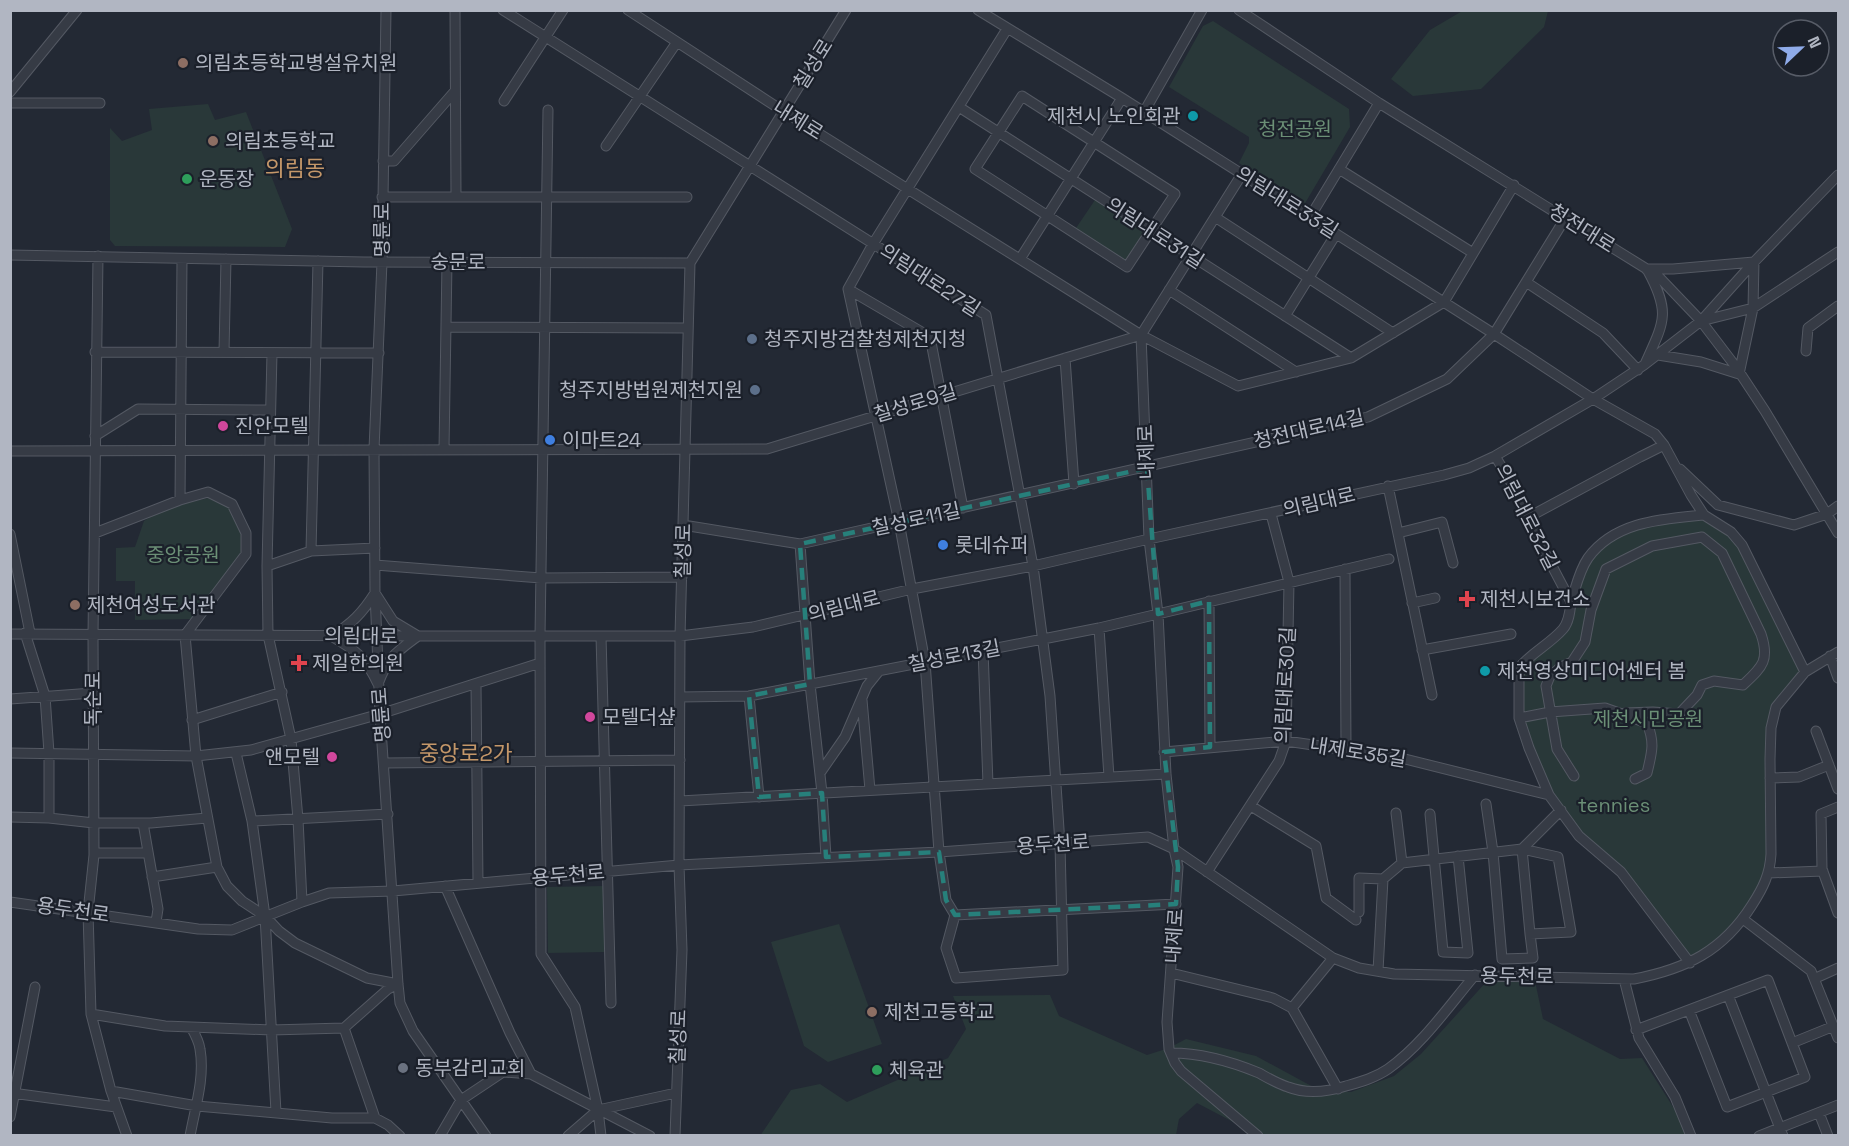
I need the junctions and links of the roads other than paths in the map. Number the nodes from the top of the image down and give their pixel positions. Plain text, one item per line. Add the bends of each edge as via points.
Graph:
1 (77, 10) edge
2 (386, 10) edge
3 (455, 10) edge
4 (503, 10) edge
5 (563, 10) edge
6 (628, 10) edge
7 (846, 10) edge
8 (978, 10) edge
9 (1202, 10) edge
10 (1239, 10) edge
11 (1007, 29) junction
12 (546, 37) junction
13 (677, 42) junction
14 (455, 91) junction
15 (10, 92) edge
16 (640, 96) junction
17 (1122, 98) junction
18 (504, 101) dead end
19 (10, 103) edge
20 (100, 103) dead end
21 (1379, 103) junction
22 (958, 107) junction
23 (548, 110) dead end
24 (783, 111) junction
25 (1144, 112) junction
26 (999, 132) junction
27 (1094, 142) junction
28 (606, 146) dead end
29 (383, 160) junction
30 (750, 165) junction
31 (1339, 169) junction
32 (1242, 174) junction
33 (1839, 175) edge
34 (1071, 179) junction
35 (1514, 185) junction
36 (908, 189) junction
37 (382, 196) junction
38 (456, 197) junction
39 (546, 197) junction
40 (687, 197) dead end
41 (1047, 217) junction
42 (1215, 217) junction
43 (1310, 217) junction
44 (1566, 217) junction
45 (1152, 231) junction
46 (1336, 234) junction
47 (873, 244) junction
48 (1839, 252) edge
49 (1473, 253) junction
50 (10, 255) edge
51 (98, 256) junction
52 (1190, 257) junction
53 (182, 259) junction
54 (226, 259) junction
55 (1020, 259) junction
56 (318, 261) junction
57 (382, 262) junction
58 (447, 262) junction
59 (1754, 262) junction
60 (544, 263) junction
61 (690, 263) junction
62 (1646, 269) junction
63 (1309, 278) junction
64 (1526, 282) junction
65 (848, 289) junction
66 (1169, 290) junction
67 (1444, 302) junction
68 (1839, 306) edge
69 (1754, 308) junction
70 (1285, 316) junction
71 (1701, 321) junction
72 (447, 327) junction
73 (544, 327) junction
74 (688, 328) junction
75 (1393, 333) junction
76 (1494, 334) junction
77 (1141, 335) junction
78 (1806, 351) dead end
79 (95, 352) junction
80 (181, 352) junction
81 (224, 352) junction
82 (272, 353) junction
83 (379, 353) junction
84 (316, 354) junction
85 (1658, 355) junction
86 (1065, 358) junction
87 (1352, 358) junction
88 (1641, 367) junction
89 (1296, 372) junction
90 (1739, 374) junction
91 (999, 377) junction
92 (941, 395) junction
93 (1593, 399) junction
94 (181, 410) junction
95 (270, 410) junction
96 (876, 415) junction
97 (94, 436) junction
98 (1664, 446) junction
99 (543, 448) junction
100 (685, 448) junction
101 (374, 449) junction
102 (444, 449) junction
103 (95, 450) junction
104 (180, 450) junction
105 (270, 450) junction
106 (313, 450) junction
107 (10, 451) edge
108 (1495, 456) junction
109 (1674, 464) junction
110 (1147, 468) junction
111 (1074, 484) junction
112 (1388, 486) junction
113 (1020, 496) junction
114 (180, 500) junction
115 (1839, 506) edge
116 (963, 508) junction
117 (1271, 514) junction
118 (1704, 514) junction
119 (1827, 514) junction
120 (1527, 518) junction
121 (899, 522) junction
122 (683, 525) junction
123 (95, 533) junction
124 (1398, 533) junction
125 (1839, 533) edge
126 (10, 534) edge
127 (1149, 539) junction
128 (800, 544) junction
129 (375, 548) junction
130 (311, 551) junction
131 (1389, 559) dead end
132 (1453, 563) dead end
133 (375, 565) junction
134 (267, 566) junction
135 (1033, 566) junction
136 (1345, 569) junction
137 (682, 577) junction
138 (541, 578) junction
139 (1289, 582) junction
140 (912, 589) junction
141 (375, 593) junction
142 (1435, 598) dead end
143 (1209, 602) junction
144 (1571, 602) junction
145 (1412, 603) junction
146 (1158, 614) junction
147 (805, 615) junction
148 (1099, 628) junction
149 (27, 633) junction
150 (10, 634) edge
151 (1511, 634) dead end
152 (93, 635) junction
153 (185, 635) junction
154 (267, 635) junction
155 (332, 636) junction
156 (376, 636) junction
157 (418, 636) junction
158 (540, 636) junction
159 (601, 636) junction
160 (680, 636) junction
161 (1043, 639) junction
162 (983, 650) junction
163 (1422, 650) junction
164 (1834, 654) edge
165 (925, 662) junction
166 (540, 663) junction
167 (879, 671) junction
168 (1805, 672) junction
169 (1839, 678) edge
170 (378, 684) junction
171 (476, 684) junction
172 (810, 684) junction
173 (282, 692) junction
174 (93, 693) junction
175 (1432, 695) dead end
176 (45, 696) junction
177 (749, 696) junction
178 (680, 698) junction
179 (862, 698) junction
180 (10, 699) edge
181 (1550, 712) junction
182 (1625, 713) junction
183 (380, 714) junction
184 (1519, 718) junction
185 (192, 720) junction
186 (1816, 731) dead end
187 (291, 739) junction
188 (1286, 741) junction
189 (1210, 747) junction
190 (1346, 749) junction
191 (1164, 752) junction
192 (10, 753) edge
193 (49, 753) junction
194 (94, 753) junction
195 (236, 753) junction
196 (196, 756) junction
197 (680, 759) junction
198 (605, 760) junction
199 (540, 761) junction
200 (477, 762) junction
201 (384, 764) junction
202 (1829, 765) junction
203 (820, 773) junction
204 (1166, 774) junction
205 (1574, 776) dead end
206 (1109, 777) junction
207 (1770, 778) junction
208 (1635, 779) dead end
209 (1054, 780) junction
210 (988, 784) junction
211 (935, 787) junction
212 (1839, 789) edge
213 (870, 790) junction
214 (822, 793) junction
215 (1550, 795) junction
216 (759, 797) junction
217 (680, 801) junction
218 (1486, 804) dead end
219 (1251, 806) junction
220 (1839, 807) edge
221 (1561, 810) junction
222 (1396, 813) dead end
223 (388, 814) junction
224 (1430, 814) dead end
225 (10, 817) edge
226 (49, 818) junction
227 (207, 818) junction
228 (298, 819) junction
229 (252, 822) junction
230 (94, 823) junction
231 (143, 823) junction
232 (1060, 844) junction
233 (1174, 849) junction
234 (1521, 849) junction
235 (939, 852) junction
236 (1493, 852) junction
237 (94, 853) junction
238 (148, 853) junction
239 (1458, 856) junction
240 (826, 857) junction
241 (1435, 859) junction
242 (1402, 862) junction
243 (679, 865) junction
244 (217, 867) junction
245 (608, 871) junction
246 (1823, 871) junction
247 (1207, 872) junction
248 (1768, 873) junction
249 (152, 877) junction
250 (540, 878) junction
251 (1383, 879) junction
252 (478, 883) junction
253 (445, 886) junction
254 (393, 891) junction
255 (10, 902) edge
256 (302, 902) junction
257 (1176, 904) junction
258 (1062, 910) junction
259 (88, 912) junction
260 (1839, 913) edge
261 (955, 915) junction
262 (265, 916) junction
263 (1743, 919) junction
264 (156, 922) junction
265 (1530, 934) junction
266 (1333, 958) junction
267 (1690, 963) junction
268 (1839, 968) edge
269 (1378, 971) junction
270 (1171, 973) junction
271 (1475, 975) junction
272 (1816, 978) junction
273 (1624, 979) junction
274 (398, 984) junction
275 (35, 987) dead end
276 (1728, 995) junction
277 (611, 1003) dead end
278 (1292, 1008) junction
279 (1689, 1010) junction
280 (91, 1014) junction
281 (1834, 1026) junction
282 (191, 1027) junction
283 (344, 1028) junction
284 (271, 1030) junction
285 (1636, 1030) junction
286 (1839, 1038) edge
287 (1792, 1042) junction
288 (1171, 1053) junction
289 (531, 1074) junction
290 (1338, 1089) junction
291 (111, 1092) junction
292 (1766, 1092) junction
293 (13, 1093) edge
294 (676, 1093) junction
295 (461, 1100) junction
296 (1839, 1105) edge
297 (197, 1106) junction
298 (116, 1107) junction
299 (598, 1110) junction
300 (276, 1112) junction
301 (1819, 1113) junction
302 (10, 1117) edge
303 (375, 1118) junction
304 (1781, 1132) edge
305 (127, 1136) edge
306 (190, 1136) edge
307 (400, 1136) edge
308 (440, 1136) edge
309 (486, 1136) edge
310 (568, 1136) edge
311 (601, 1136) edge
312 (650, 1136) edge
313 (675, 1136) edge
314 (1258, 1136) edge
315 (1691, 1136) edge
316 (1759, 1136) edge
317 (1828, 1136) edge

1 - 15 street
2 - 29 street, 명륜로
3 - 14 street
4 - 12 street, 의림대로27길
5 - 12 street
6 - 13 street, 내제로
7 - 24 street, 칠성로
8 - 11 street, 의림대로33길
9 - 25 street
10 - 21 street, 청전대로
11 - 17 street, 의림대로33길
11 - 22 street
12 - 16 street, 의림대로27길
12 - 18 street
13 - 16 street
13 - 24 street, 내제로
14 - 29 street via 394,161
14 - 38 street
16 - 28 street
16 - 30 street, 의림대로27길
17 - 25 street, 의림대로33길
17 - 27 street
19 - 20 street
21 - 31 street
21 - 35 street, 청전대로
22 - 26 street, 의림대로31길
22 - 36 street
23 - 39 street
24 - 30 street, 칠성로
24 - 36 street, 내제로
25 - 32 street, 의림대로33길
26 - 27 street via 1022,96
26 - 34 street, 의림대로31길
26 - 41 street via 975,169
27 - 34 street
27 - 45 street via 1175,194
29 - 37 street, 명륜로
30 - 47 street, 의림대로27길
30 - 61 street, 칠성로
31 - 43 street
31 - 49 street
32 - 42 street
32 - 43 street, 의림대로33길
33 - 59 street, 의림대로
34 - 41 street
34 - 45 street, 의림대로31길
35 - 44 street, 청전대로
35 - 49 street
36 - 47 street
36 - 55 street, 내제로
37 - 38 street
37 - 57 street, 명륜로
38 - 39 street
39 - 40 street
39 - 60 street
41 - 45 street via 1127,267
41 - 55 street
42 - 52 street
42 - 63 street
43 - 46 street, 의림대로33길
44 - 62 street, 청전대로
44 - 64 street, 청전대로14길
45 - 52 street, 의림대로31길
46 - 63 street
46 - 67 street, 의림대로33길
47 - 65 street
47 - 91 street, 의림대로27길 via 986,315
48 - 69 street
49 - 67 street
50 - 51 street, 숭문로
51 - 53 street, 숭문로
51 - 79 street, 독순로
52 - 66 street
52 - 70 street, 의림대로31길
53 - 54 street, 숭문로
53 - 80 street
54 - 56 street, 숭문로
54 - 81 street
55 - 77 street, 내제로
56 - 57 street, 숭문로
56 - 84 street
57 - 58 street, 숭문로
57 - 83 street, 명륜로
58 - 60 street, 숭문로
58 - 72 street
59 - 62 street
59 - 69 street
59 - 71 street, 의림대로
60 - 61 street, 숭문로
60 - 73 street
61 - 74 street, 칠성로
62 - 71 street, 청전대로 via 1658,276
62 - 88 street via 1660,293 1664,317
63 - 70 street
63 - 75 street
64 - 76 street, 청전대로14길
64 - 88 street via 1604,333
65 - 92 street via 930,337
65 - 96 street
66 - 77 street
66 - 89 street
67 - 75 street
67 - 76 street, 의림대로33길
68 - 78 street via 1808,328
69 - 71 street
69 - 90 street
70 - 87 street, 의림대로31길
71 - 85 street, 의림대로
71 - 90 street, 청전대로
72 - 73 street
72 - 102 street
73 - 74 street
73 - 99 street
74 - 100 street, 칠성로
75 - 87 street
76 - 93 street, 의림대로33길
76 - 110 street, 청전대로14길 via 1447,379 1368,417
77 - 86 street, 칠성로9길
77 - 89 street via 1238,386
77 - 110 street, 내제로
79 - 80 street
79 - 97 street, 독순로
80 - 81 street
80 - 94 street
81 - 82 street
82 - 84 street
82 - 95 street
83 - 84 street
83 - 101 street, 명륜로
84 - 106 street
85 - 88 street, 의림대로
85 - 90 street via 1701,362
86 - 91 street, 칠성로9길
86 - 111 street
87 - 89 street
88 - 93 street, 의림대로
90 - 119 street, 청전대로
91 - 92 street, 칠성로9길
91 - 113 street, 의림대로27길
92 - 96 street, 칠성로9길
92 - 116 street
93 - 98 street, 의림대로33길 via 1651,432
93 - 108 street, 의림대로
94 - 95 street
94 - 97 street via 138,409
94 - 104 street
95 - 105 street
96 - 100 street, 칠성로9길 via 767,449
96 - 121 street
97 - 103 street, 독순로
98 - 109 street
98 - 120 street
99 - 100 street, 칠성로9길
99 - 102 street, 칠성로9길
99 - 138 street
100 - 122 street, 칠성로
101 - 102 street, 칠성로9길
101 - 106 street, 칠성로9길
101 - 129 street, 명륜로
103 - 104 street, 칠성로9길
103 - 107 street, 칠성로9길
103 - 123 street, 독순로
104 - 105 street, 칠성로9길
104 - 114 street
105 - 106 street, 칠성로9길
105 - 134 street
106 - 130 street
108 - 112 street, 의림대로 via 1443,476
108 - 120 street, 의림대로32길
109 - 118 street
109 - 119 street via 1718,505 1794,525
110 - 111 street, 칠성로11길
110 - 127 street, 내제로
111 - 113 street, 칠성로11길
112 - 117 street, 의림대로
112 - 124 street
113 - 116 street, 칠성로11길
113 - 135 street, 의림대로27길
114 - 123 street
114 - 153 street via 208,492 224,500 231,504 246,534 246,554
115 - 119 street
116 - 121 street, 칠성로11길
117 - 127 street, 의림대로
117 - 139 street, 의림대로30길
118 - 144 street via 1637,525 1603,542 1588,558
118 - 168 street via 1731,532 1742,545
119 - 125 street, 청전대로
120 - 144 street, 의림대로32길
121 - 128 street, 칠성로11길
121 - 140 street
122 - 128 street, 칠성로11길
122 - 137 street, 칠성로
123 - 152 street, 독순로
124 - 132 street via 1442,522
124 - 145 street
126 - 149 street
127 - 135 street, 의림대로
127 - 146 street, 내제로
128 - 147 street
129 - 130 street
129 - 133 street, 명륜로
130 - 134 street
131 - 136 street, 칠성로13길
133 - 138 street
133 - 141 street, 명륜로
134 - 154 street
135 - 140 street, 의림대로
135 - 161 street, 의림대로27길
136 - 139 street, 칠성로13길
136 - 190 street
137 - 138 street
137 - 160 street, 칠성로
138 - 158 street
139 - 143 street, 칠성로13길
139 - 188 street, 의림대로30길
140 - 147 street, 의림대로
140 - 165 street
141 - 155 street via 363,611
141 - 156 street, 명륜로
141 - 157 street via 393,621
142 - 145 street
143 - 146 street, 칠성로13길
143 - 189 street
144 - 184 street via 1563,629 1519,668
145 - 163 street
146 - 148 street, 칠성로13길
146 - 191 street, 내제로
147 - 160 street, 의림대로 via 753,627
147 - 172 street
148 - 161 street, 칠성로13길
148 - 206 street
149 - 150 street, 의림대로
149 - 152 street, 의림대로
149 - 176 street
151 - 163 street
152 - 153 street, 의림대로
152 - 174 street, 독순로
153 - 154 street, 의림대로
153 - 185 street
154 - 155 street, 의림대로
154 - 173 street
155 - 156 street, 의림대로
155 - 170 street via 369,664
156 - 157 street, 의림대로
156 - 170 street, 명륜로
157 - 158 street, 의림대로
157 - 170 street via 386,663
158 - 159 street, 의림대로
158 - 166 street
159 - 160 street, 의림대로
159 - 198 street
160 - 178 street, 칠성로
161 - 162 street, 칠성로13길
161 - 209 street, 의림대로27길
162 - 165 street, 칠성로13길
162 - 210 street
163 - 175 street
164 - 168 street, 용두천로
164 - 169 street
165 - 167 street, 칠성로13길
165 - 211 street
166 - 171 street
166 - 199 street
167 - 172 street, 칠성로13길
167 - 179 street
168 - 207 street, 용두천로 via 1776,707 1771,728
170 - 183 street, 명륜로
171 - 183 street
171 - 200 street
172 - 177 street, 칠성로13길
172 - 203 street
173 - 185 street
173 - 187 street
174 - 176 street
174 - 194 street, 독순로
176 - 180 street
176 - 193 street
177 - 178 street, 칠성로13길
177 - 216 street
178 - 197 street, 칠성로
179 - 203 street via 845,737
179 - 213 street
181 - 182 street via 1605,708
181 - 182 street via 1546,686 1550,676 1572,662 1585,642 1591,610 1606,569 1652,546 1702,537 1722,553 1761,634 1766,658 1743,685 1714,681 1702,685 1679,714
181 - 184 street
181 - 205 street via 1557,749
182 - 208 street via 1647,723 1653,740 1647,773
183 - 187 street
183 - 201 street, 명륜로
184 - 215 street
185 - 196 street
186 - 202 street
187 - 195 street
187 - 228 street
188 - 189 street, 내제로35길
188 - 190 street, 내제로35길
188 - 219 street, 의림대로30길
189 - 191 street, 내제로35길
190 - 215 street, 내제로35길 via 1401,758
191 - 204 street, 내제로
192 - 193 street
193 - 194 street
193 - 226 street
194 - 196 street
194 - 230 street, 독순로
195 - 196 street
195 - 229 street
196 - 227 street
197 - 198 street
197 - 217 street, 칠성로
198 - 199 street
198 - 245 street
199 - 200 street
199 - 250 street
200 - 201 street
200 - 252 street
201 - 223 street, 명륜로
202 - 207 street via 1799,777
202 - 212 street
203 - 214 street
204 - 206 street
204 - 233 street, 내제로
206 - 209 street
207 - 248 street, 용두천로
209 - 210 street
209 - 232 street, 의림대로27길
210 - 211 street
211 - 213 street
211 - 235 street
213 - 214 street
214 - 216 street
214 - 240 street
215 - 221 street
216 - 217 street
217 - 243 street, 칠성로
218 - 236 street
219 - 247 street, 의림대로30길
219 - 251 street via 1316,846 1326,898 1357,916 1359,878
220 - 246 street via 1821,814
221 - 234 street
221 - 267 street via 1579,836 1621,872
222 - 242 street
223 - 228 street
223 - 254 street, 명륜로
224 - 241 street
225 - 226 street
226 - 230 street
227 - 231 street
227 - 244 street
228 - 229 street
228 - 256 street
229 - 262 street
230 - 231 street
230 - 237 street, 독순로
231 - 238 street
232 - 233 street, 용두천로 via 1148,837
232 - 235 street, 용두천로
232 - 258 street, 의림대로27길
233 - 247 street, 용두천로
233 - 257 street, 내제로 via 1178,867
234 - 236 street
234 - 265 street
234 - 265 street via 1558,857 1571,932
235 - 240 street, 용두천로
235 - 261 street via 946,900
236 - 239 street
236 - 265 street via 1502,959 1533,958
237 - 238 street
237 - 259 street, 독순로
238 - 249 street
239 - 241 street
239 - 241 street via 1468,953 1443,952
240 - 243 street, 용두천로
241 - 242 street
242 - 251 street
243 - 245 street, 용두천로
243 - 294 street, 칠성로 via 681,950
244 - 249 street
244 - 262 street via 227,886
245 - 250 street, 용두천로
245 - 277 street
246 - 248 street
246 - 260 street
247 - 266 street, 용두천로
248 - 263 street, 용두천로
249 - 264 street via 158,909
250 - 252 street, 용두천로
250 - 299 street via 541,954 575,1008
251 - 269 street
252 - 253 street, 용두천로
253 - 254 street, 용두천로
253 - 289 street
254 - 256 street, 용두천로 via 329,893
254 - 274 street, 명륜로
255 - 259 street, 용두천로
256 - 262 street, 용두천로
257 - 258 street
257 - 270 street, 내제로
258 - 261 street
258 - 261 street, 의림대로27길 via 1063,970 956,978 946,948
259 - 264 street, 용두천로
259 - 280 street, 독순로
262 - 264 street, 용두천로 via 232,930
262 - 274 street via 295,943 367,978
262 - 284 street
263 - 267 street, 용두천로 via 1719,945
263 - 272 street
266 - 269 street, 용두천로 via 1346,965
266 - 278 street
267 - 273 street, 용두천로 via 1655,975
268 - 272 street
269 - 271 street, 용두천로
270 - 278 street via 1273,998
270 - 288 street, 내제로 via 1167,1022
271 - 273 street, 용두천로
271 - 290 street via 1418,1042 1388,1069
272 - 281 street
273 - 285 street
274 - 283 street via 388,988
274 - 295 street, 명륜로 via 400,1003 413,1030
275 - 293 street
276 - 279 street
276 - 287 street via 1768,980
276 - 292 street
278 - 290 street
279 - 285 street
279 - 292 street via 1727,1107
280 - 282 street
280 - 291 street, 독순로
281 - 286 street
281 - 287 street
282 - 284 street
282 - 297 street via 201,1061
283 - 284 street
283 - 303 street
284 - 300 street
285 - 315 street via 1675,1097
287 - 292 street via 1805,1077
288 - 290 street via 1217,1058 1304,1091
288 - 314 street, 내제로 via 1180,1071
289 - 295 street via 503,1072
289 - 299 street
291 - 297 street
291 - 298 street, 독순로
292 - 304 street
293 - 298 street
293 - 302 street
294 - 299 street
294 - 313 street, 칠성로
295 - 308 street
295 - 309 street, 명륜로
296 - 301 street
297 - 300 street
297 - 306 street
298 - 305 street, 독순로
299 - 310 street
299 - 311 street
299 - 312 street
300 - 303 street
301 - 304 street
301 - 317 street
303 - 307 street
304 - 316 street

